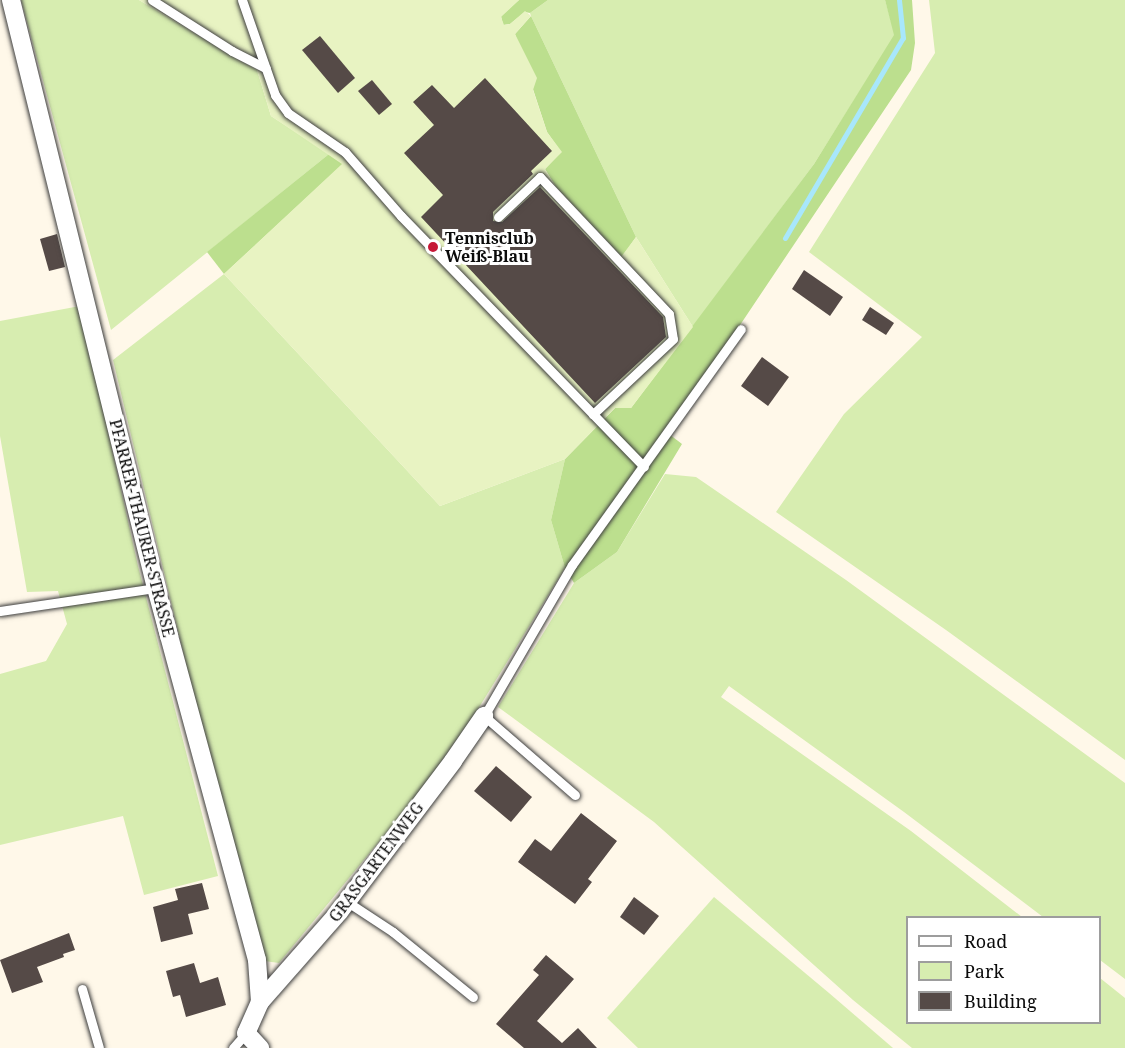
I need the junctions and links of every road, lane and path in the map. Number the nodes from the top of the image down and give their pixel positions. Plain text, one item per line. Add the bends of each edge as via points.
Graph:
1 (11, 0) edge
2 (152, 0) edge
3 (242, 0) edge
4 (266, 68) junction
5 (498, 217) dead end
6 (741, 330) dead end
7 (593, 414) junction
8 (644, 467) junction
9 (156, 588) junction
10 (0, 611) edge
11 (484, 716) junction
12 (575, 795) dead end
13 (346, 901) junction
14 (82, 989) dead end
15 (474, 997) dead end
16 (260, 1002) junction
17 (246, 1033) junction
18 (99, 1048) edge
19 (233, 1048) edge
20 (260, 1048) edge

1 - 9 street, PFARRER-THAURER-STRASSE
2 - 4 lane
3 - 4 lane
4 - 7 lane via 275,95 288,113 345,152 401,216
5 - 7 lane via 540,177 669,314 673,339
6 - 8 lane
7 - 8 lane
8 - 11 lane via 572,565
9 - 10 lane
9 - 16 street, PFARRER-THAURER-STRASSE via 257,960
11 - 12 lane
11 - 13 street, GRASGARTENWEG
13 - 15 lane via 393,932
13 - 16 street, GRASGARTENWEG
14 - 18 lane
16 - 17 street, PFARRER-THAURER-STRASSE
17 - 19 lane, PFARRER-THAURER-STRASSE
17 - 20 street

